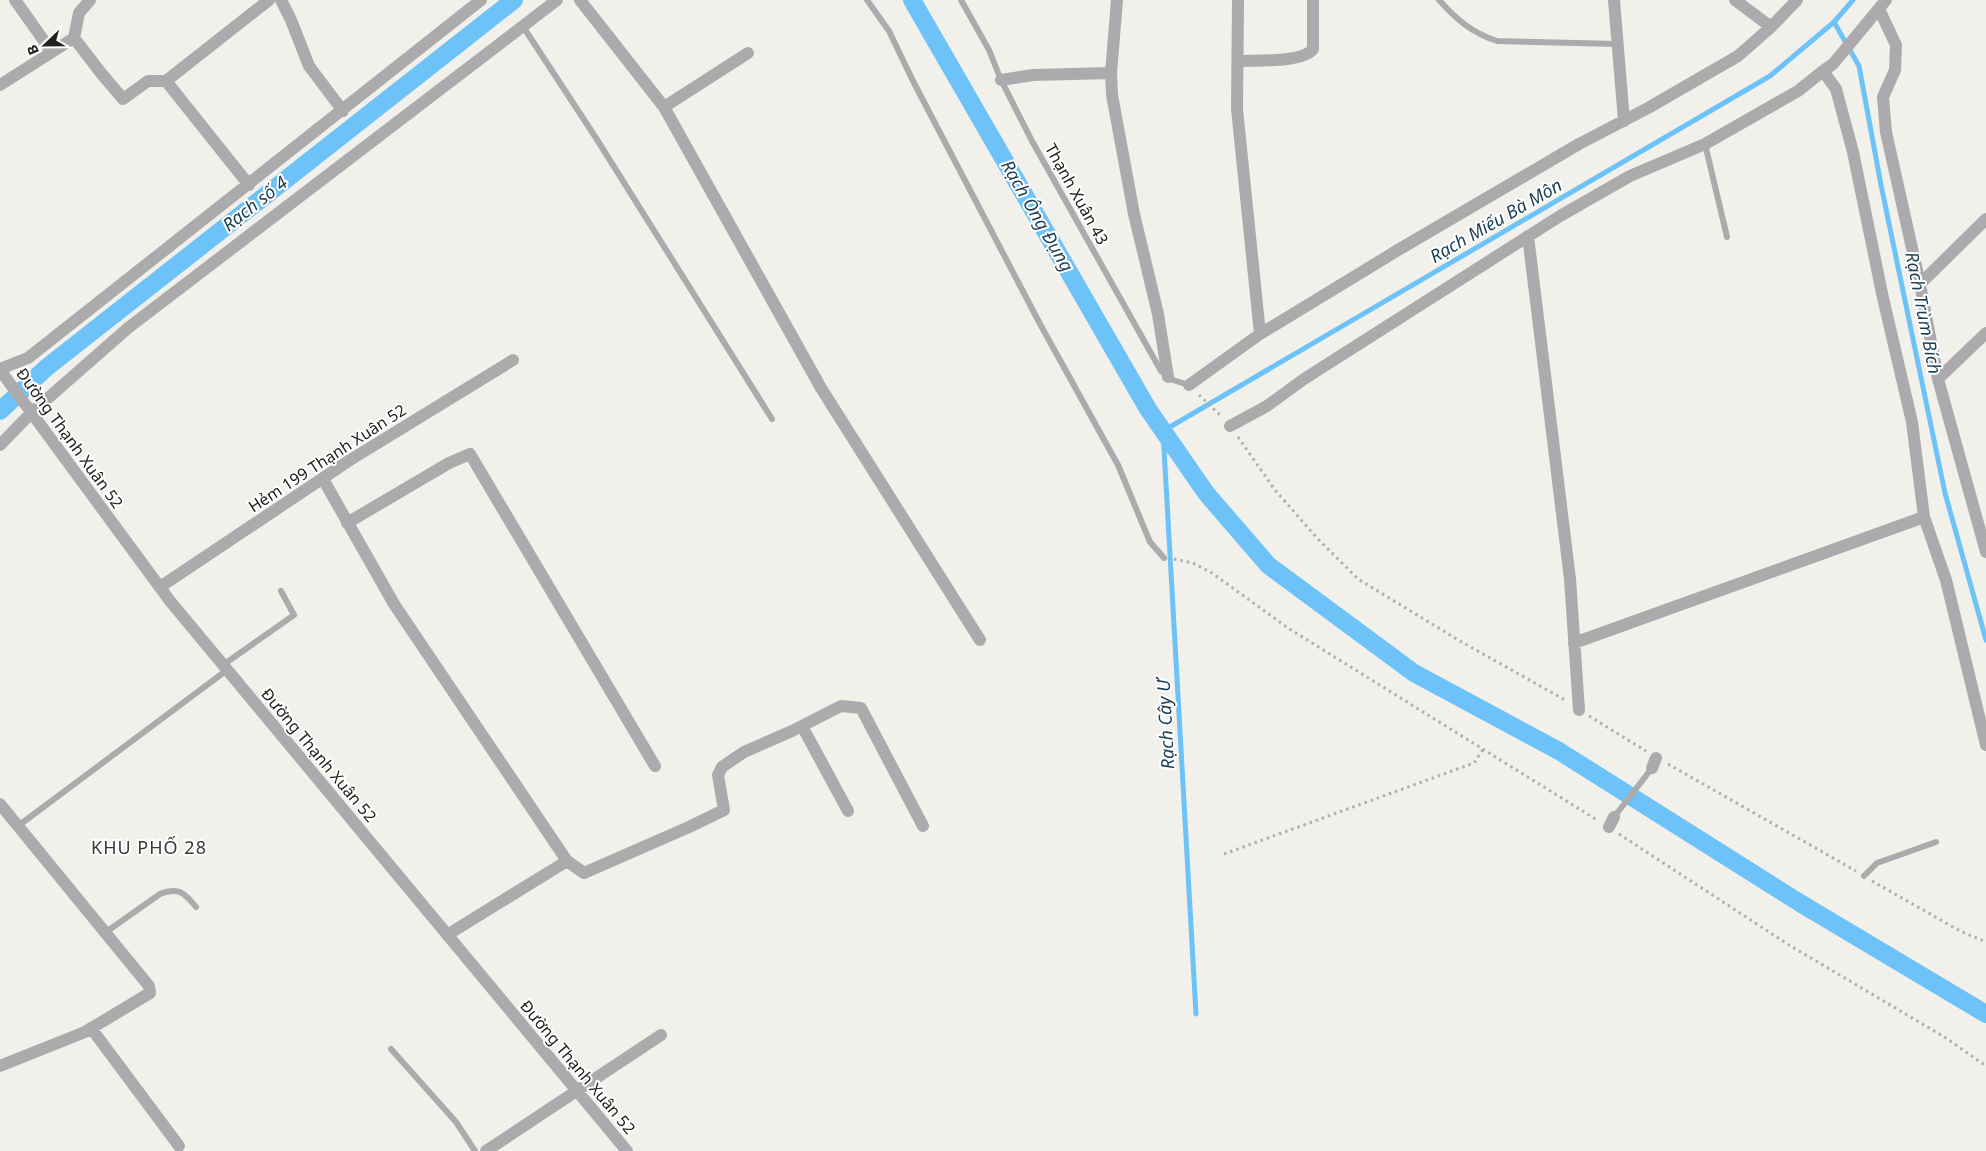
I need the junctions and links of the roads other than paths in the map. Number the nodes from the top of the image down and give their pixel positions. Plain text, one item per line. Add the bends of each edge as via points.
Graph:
1 (15, 0) edge
2 (90, 0) edge
3 (269, 0) edge
4 (281, 0) edge
5 (481, 0) edge
6 (557, 0) edge
7 (580, 0) edge
8 (868, 0) edge
9 (961, 0) edge
10 (1117, 0) edge
11 (1238, 0) edge
12 (1313, 0) edge
13 (1439, 0) edge
14 (1614, 0) edge
15 (1735, 0) edge
16 (1797, 0) edge
17 (1882, 4) edge
18 (522, 25) junction
19 (1771, 27) junction
20 (74, 38) junction
21 (1617, 44) junction
22 (52, 52) junction
23 (748, 53) dead end
24 (1238, 61) junction
25 (1823, 71) junction
26 (1111, 73) junction
27 (1001, 80) junction
28 (166, 81) junction
29 (0, 85) edge
30 (664, 107) junction
31 (343, 111) junction
32 (1624, 121) junction
33 (1705, 144) junction
34 (249, 185) junction
35 (1986, 219) edge
36 (1528, 236) junction
37 (1727, 237) dead end
38 (1920, 284) junction
39 (1986, 333) edge
40 (1260, 334) junction
41 (513, 360) dead end
42 (0, 370) edge
43 (1168, 377) junction
44 (1938, 379) junction
45 (1191, 388) joint
46 (30, 412) junction
47 (772, 419) dead end
48 (1228, 423) road end
49 (0, 445) edge
50 (323, 479) junction
51 (1924, 517) junction
52 (347, 523) junction
53 (1986, 552) edge
54 (1164, 558) road end
55 (160, 587) junction
56 (281, 591) dead end
57 (980, 640) dead end
58 (1574, 642) junction
59 (225, 668) junction
60 (1579, 710) dead end
61 (802, 726) junction
62 (1986, 745) edge
63 (1654, 763) dead end
64 (655, 766) dead end
65 (0, 804) edge
66 (848, 811) dead end
67 (1612, 822) road end
68 (18, 826) junction
69 (923, 826) dead end
70 (1936, 842) dead end
71 (567, 861) junction
72 (1864, 876) dead end
73 (196, 907) dead end
74 (106, 932) junction
75 (447, 935) junction
76 (91, 1028) junction
77 (660, 1036) dead end
78 (391, 1049) dead end
79 (0, 1066) edge
80 (577, 1092) junction
81 (179, 1146) dead end
82 (474, 1151) edge
83 (486, 1151) edge
84 (626, 1151) edge

1 - 22 street
2 - 20 street via 79,13
3 - 28 street
4 - 31 street via 309,66
5 - 31 street
6 - 18 street
7 - 30 street
8 - 54 lane via 889,31 1036,315 1118,465 1150,542
9 - 27 lane, Thạnh Xuân 43 via 989,50
10 - 26 street
11 - 24 street
12 - 24 street via 1313,49 1310,54 1275,60
13 - 21 lane via 1467,28 1497,41
14 - 21 street
15 - 19 street
16 - 19 street
17 - 25 street via 1856,38
17 - 38 street via 1896,45 1895,70 1883,97 1886,132
18 - 46 street via 135,322
18 - 47 lane
19 - 32 street via 1738,56
20 - 22 street
20 - 28 street via 123,99 148,81
21 - 32 street
22 - 29 street
23 - 30 street
24 - 40 street via 1238,109
25 - 33 street via 1798,91
25 - 51 street via 1836,89 1853,152 1912,422
26 - 27 street via 1033,75
26 - 43 street via 1112,95 1134,214 1158,314
27 - 43 lane, Thạnh Xuân 43 via 1107,277 1161,371
28 - 34 street
30 - 57 street via 821,388
31 - 34 street
32 - 40 street via 1579,144
33 - 36 street via 1630,176
33 - 37 lane
34 - 42 street via 28,358
35 - 38 street
36 - 48 street via 1267,406
36 - 58 street via 1570,579
38 - 44 street
39 - 44 street
40 - 45 street
41 - 50 street, Hẻm 199 Thạnh Xuân 52
42 - 46 street, Đường Thạnh Xuân 52
43 - 45 lane
44 - 53 street
46 - 49 street
46 - 55 street, Đường Thạnh Xuân 52
50 - 52 street
50 - 55 street, Hẻm 199 Thạnh Xuân 52
51 - 58 street
51 - 62 street via 1946,580
52 - 64 street via 470,454
52 - 71 street via 394,604
55 - 59 street, Đường Thạnh Xuân 52
56 - 59 lane via 294,615
58 - 60 street
59 - 68 lane
59 - 75 street, Đường Thạnh Xuân 52
61 - 66 street
61 - 69 street via 841,706 861,708
61 - 71 street via 744,752 722,768 718,775 724,810 584,873
63 - 67 lane
65 - 68 street
68 - 74 street
70 - 72 lane via 1878,863
71 - 75 street
73 - 74 lane via 188,896 178,890 168,891
74 - 76 street via 149,986 150,993
75 - 80 street, Đường Thạnh Xuân 52
76 - 79 street
76 - 81 street
77 - 80 street
78 - 82 lane via 456,1122
80 - 83 street
80 - 84 street, Đường Thạnh Xuân 52

